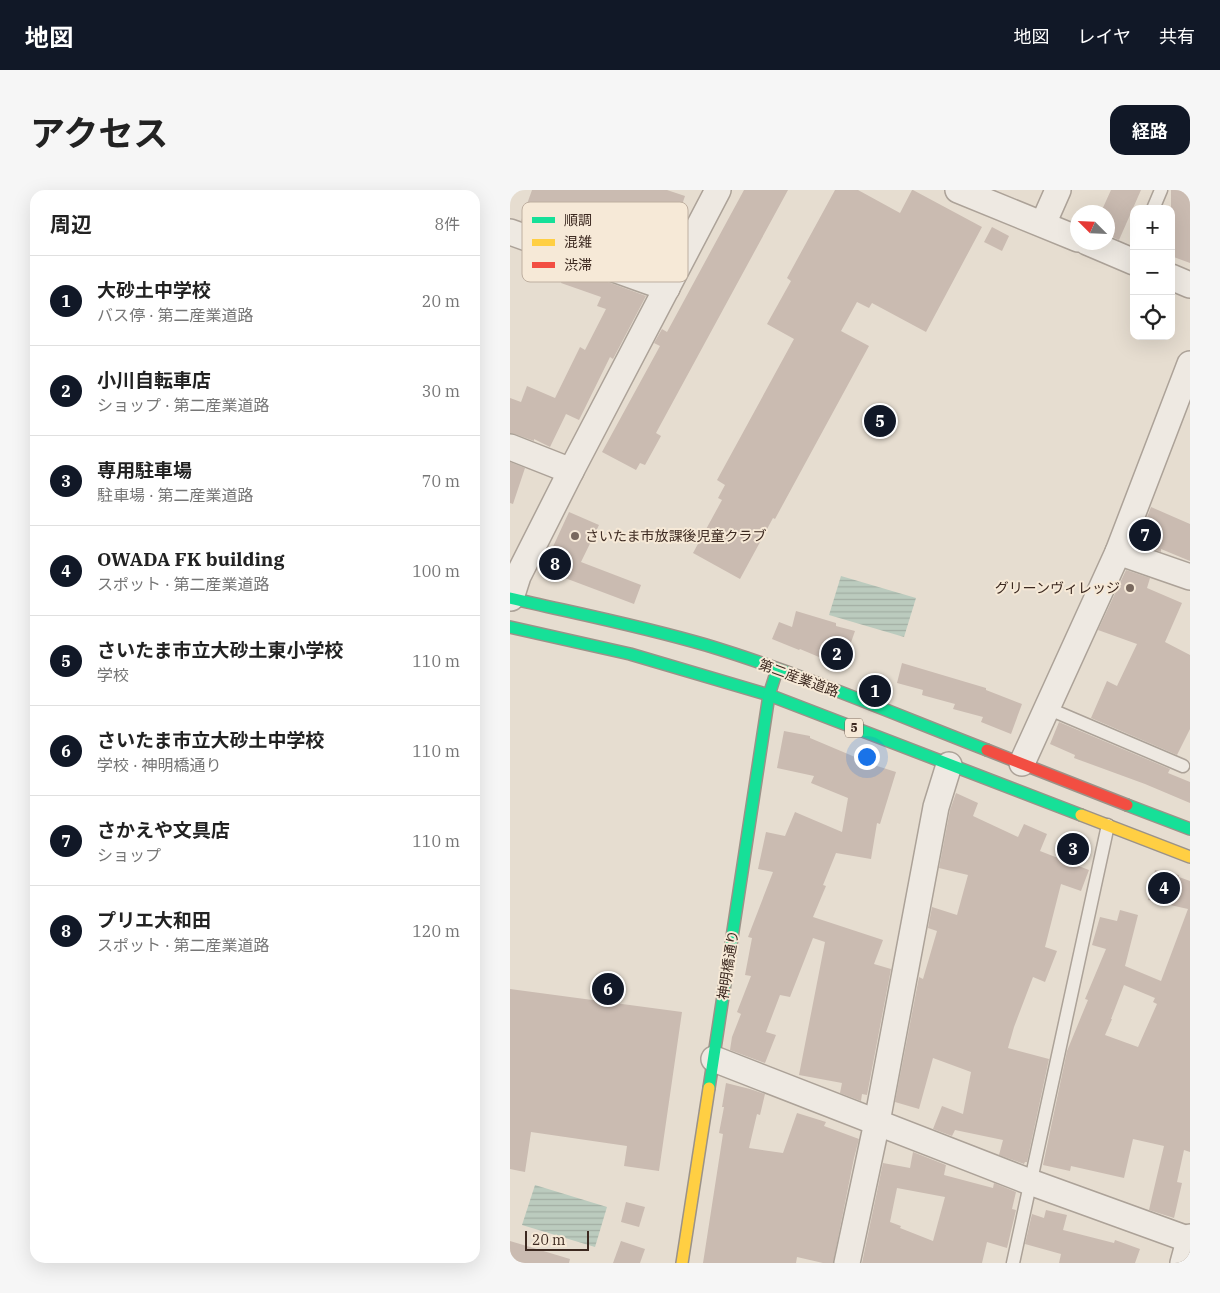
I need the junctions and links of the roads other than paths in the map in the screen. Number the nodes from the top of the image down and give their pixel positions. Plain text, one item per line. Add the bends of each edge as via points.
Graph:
1 (958, 190) edge
2 (1058, 190) edge
3 (1161, 190) edge
4 (714, 192) edge
5 (1155, 205) edge
6 (1043, 224) junction
7 (510, 232) edge
8 (522, 236) edge
9 (1070, 236) edge
10 (688, 245) edge
11 (1109, 250) edge
12 (1130, 258) edge
13 (1175, 279) edge
14 (650, 282) edge
15 (670, 282) edge
16 (1190, 285) edge
17 (667, 288) junction
18 (1190, 364) edge
19 (510, 447) edge
20 (571, 471) junction
21 (1118, 552) junction
22 (1190, 577) edge
23 (510, 598) edge
24 (510, 627) edge
25 (778, 669) junction
26 (769, 695) junction
27 (1047, 708) junction
28 (1022, 763) junction
29 (949, 765) junction
30 (1183, 766) dead end
31 (1108, 825) junction
32 (1190, 829) edge
33 (1190, 857) edge
34 (714, 1059) junction
35 (877, 1122) junction
36 (1030, 1182) junction
37 (1188, 1245) edge
38 (682, 1263) edge
39 (847, 1263) edge
40 (1013, 1263) edge

1 - 6 street
2 - 6 street
3 - 5 lane
4 - 10 street
6 - 9 street
7 - 8 street
11 - 12 street
13 - 16 street
14 - 17 street
15 - 17 street
17 - 20 street
18 - 21 street
19 - 20 street
20 - 23 street
21 - 22 street
21 - 27 street
23 - 25 main road, 第二産業道路 / 5 via 644,629
24 - 26 main road, 第二産業道路 / 5 via 630,654
25 - 26 main road, 神明橋通り
25 - 28 main road, 第二産業道路 / 5
26 - 29 main road, 第二産業道路 / 5
26 - 34 main road, 神明橋通り
27 - 28 street
27 - 30 lane
28 - 32 main road, 第二産業道路 / 5
29 - 31 main road, 第二産業道路 / 5
29 - 35 street via 936,807
31 - 33 main road, 第二産業道路 / 5
31 - 36 lane
34 - 35 street
34 - 38 main road, 神明橋通り
35 - 36 street
35 - 39 street
36 - 37 street
36 - 40 lane

